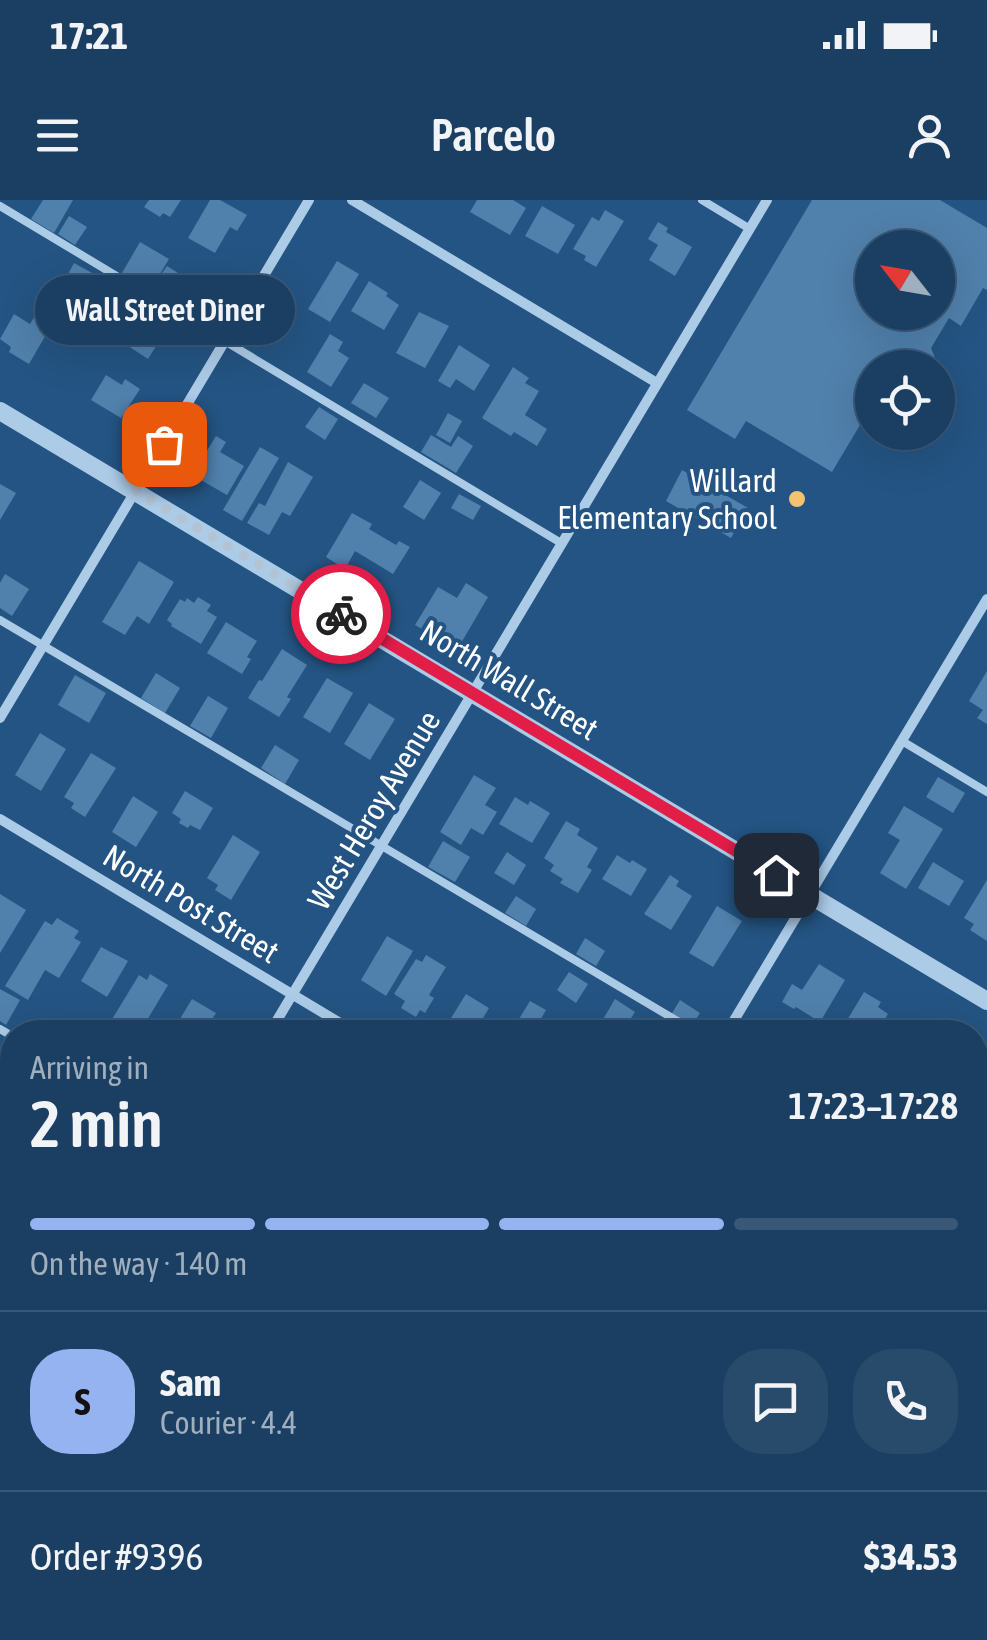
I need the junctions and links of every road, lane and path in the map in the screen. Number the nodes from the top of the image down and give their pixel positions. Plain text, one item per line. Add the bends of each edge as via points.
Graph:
1 (310, 200) edge
2 (352, 200) edge
3 (702, 200) edge
4 (767, 200) edge
5 (0, 206) edge
6 (750, 229) junction
7 (226, 340) junction
8 (657, 383) junction
9 (0, 411) edge
10 (136, 491) junction
11 (561, 542) junction
12 (987, 599) edge
13 (0, 620) edge
14 (43, 646) junction
15 (474, 694) junction
16 (0, 718) edge
17 (902, 741) junction
18 (987, 792) edge
19 (0, 819) edge
20 (381, 848) junction
21 (809, 895) junction
22 (292, 995) junction
23 (987, 1001) edge
24 (277, 1020) edge
25 (335, 1020) edge
26 (675, 1020) edge
27 (734, 1020) edge

1 - 7 street
2 - 8 street
3 - 6 lane
4 - 6 street, West Heroy Avenue
5 - 7 lane
6 - 8 street, West Heroy Avenue
7 - 10 street
7 - 11 lane
8 - 11 street, West Heroy Avenue
9 - 10 street, North Wall Street
10 - 14 street
10 - 15 street, North Wall Street
11 - 15 street, West Heroy Avenue
12 - 17 street
13 - 14 lane
14 - 16 street
14 - 20 lane
15 - 20 street, West Heroy Avenue
15 - 21 street, North Wall Street
17 - 18 lane
17 - 21 street
19 - 22 street, North Post Street
20 - 22 street, West Heroy Avenue
20 - 26 lane
21 - 23 street, North Wall Street
21 - 27 street
22 - 24 street, West Heroy Avenue
22 - 25 street, North Post Street

